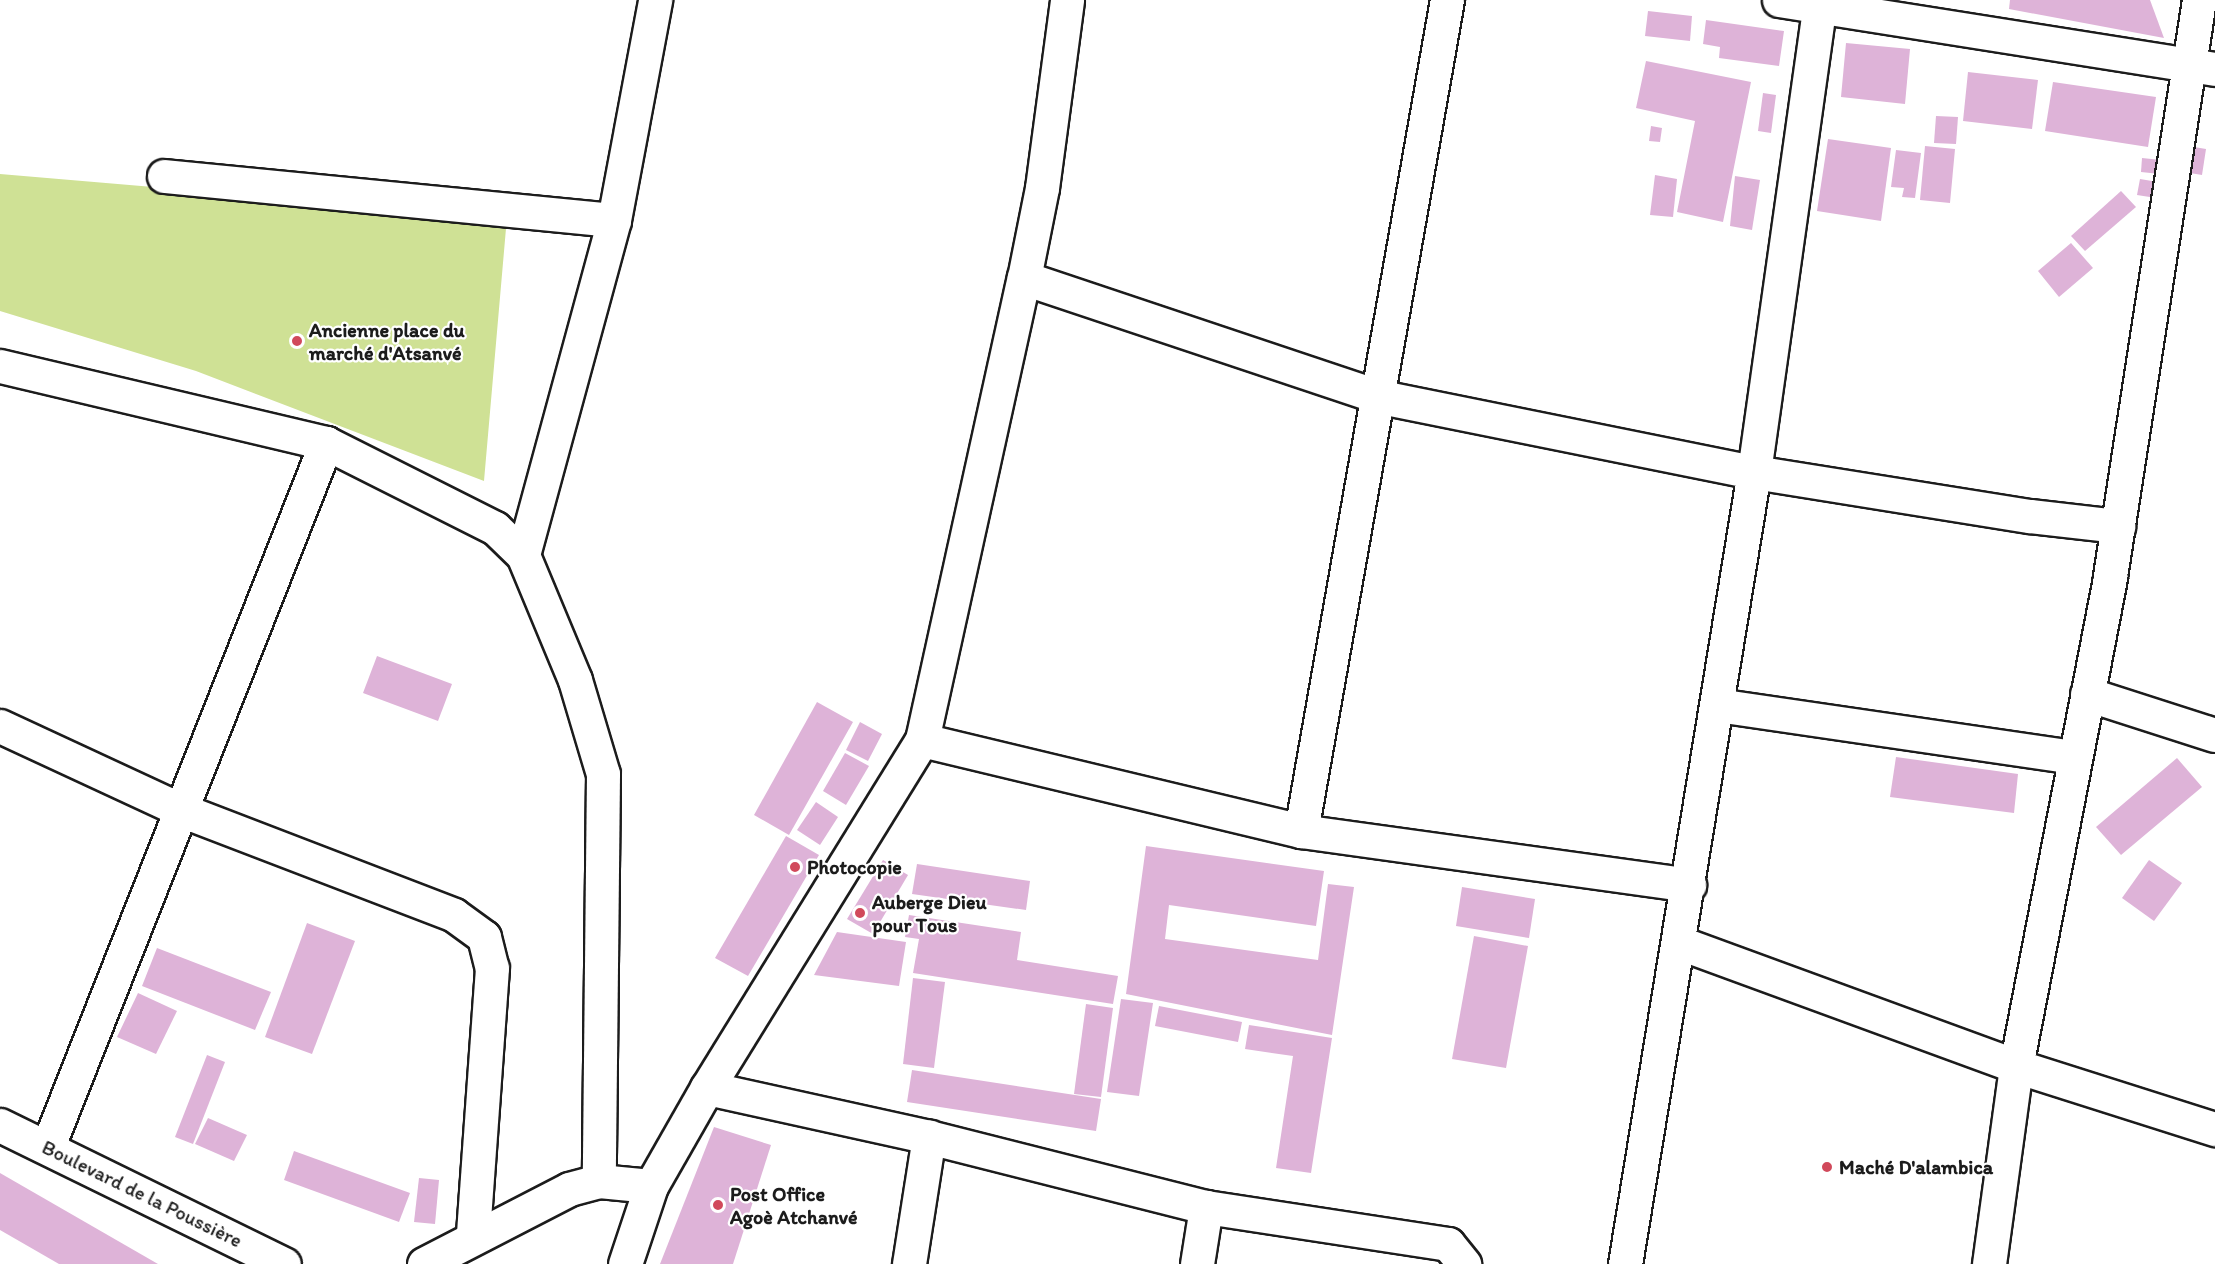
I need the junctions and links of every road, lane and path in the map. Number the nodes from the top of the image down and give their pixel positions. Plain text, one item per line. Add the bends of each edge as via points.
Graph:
1 (655, 0) edge
2 (1067, 0) edge
3 (1447, 0) edge
4 (1779, 0) edge
5 (2199, 0) edge
6 (1820, 3) edge
7 (2201, 66) edge
8 (164, 176) dead end
9 (614, 220) junction
10 (1024, 279) junction
11 (0, 366) edge
12 (1376, 396) junction
13 (326, 443) junction
14 (1754, 472) junction
15 (2118, 526) junction
16 (522, 555) junction
17 (2087, 694) junction
18 (1717, 705) junction
19 (0, 726) edge
20 (2215, 735) edge
21 (922, 740) junction
22 (2074, 757) junction
23 (181, 810) junction
24 (1301, 831) junction
25 (1689, 885) junction
26 (1680, 943) junction
27 (2016, 1066) junction
28 (707, 1088) junction
29 (0, 1125) edge
30 (2215, 1129) edge
31 (929, 1137) junction
32 (48, 1146) junction
33 (599, 1181) junction
34 (651, 1186) junction
35 (1206, 1207) junction
36 (473, 1236) junction
37 (284, 1264) edge
38 (424, 1264) edge
39 (625, 1264) edge
40 (909, 1264) edge
41 (1197, 1264) edge
42 (1464, 1264) edge
43 (1625, 1264) edge
44 (1989, 1264) edge

1 - 9 street
2 - 10 street via 1042,188
3 - 12 street
4 - 6 street
5 - 7 street
6 - 7 street
6 - 14 street
7 - 15 street
8 - 9 street
9 - 16 street
10 - 12 street
10 - 21 street
11 - 13 street
12 - 14 street
12 - 24 street
13 - 16 street via 495,528
13 - 23 street
14 - 15 street via 2030,516
14 - 18 street
15 - 17 street
16 - 33 street via 575,680 603,774
17 - 20 street
17 - 22 street
18 - 22 street
18 - 25 street
19 - 23 street
21 - 24 street
21 - 28 street
22 - 27 street
23 - 32 street
23 - 36 street via 454,915 484,937 492,968
24 - 25 street
25 - 26 street
26 - 27 street
26 - 43 street
27 - 30 street
27 - 44 street
28 - 31 street
28 - 34 street
29 - 32 street, Boulevard de la Poussière
31 - 35 street
31 - 40 street
32 - 37 street, Boulevard de la Poussière
33 - 34 street
33 - 36 street via 569,1189
34 - 39 street
35 - 41 street
35 - 42 street via 1448,1244
36 - 38 street

